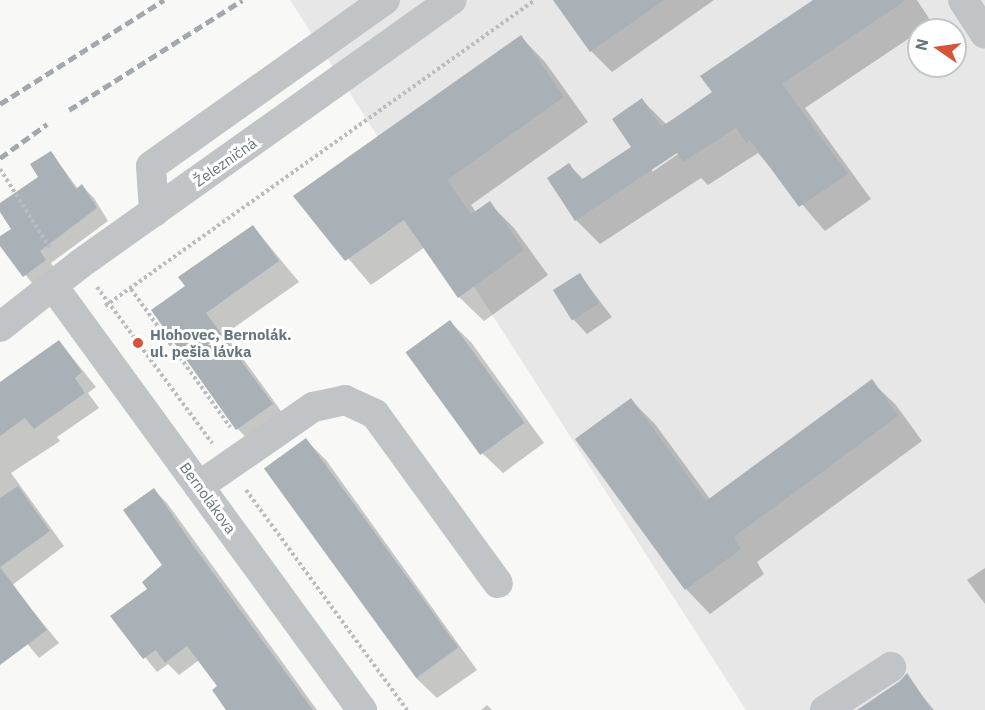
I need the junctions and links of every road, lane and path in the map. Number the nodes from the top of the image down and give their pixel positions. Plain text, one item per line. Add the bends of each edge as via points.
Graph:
1 (385, 0) edge
2 (452, 0) edge
3 (535, 0) edge
4 (963, 0) edge
5 (985, 34) edge
6 (0, 169) edge
7 (154, 212) junction
8 (48, 244) dead end
9 (53, 286) junction
10 (130, 289) junction
11 (78, 320) junction
12 (0, 327) edge
13 (248, 452) junction
14 (199, 486) junction
15 (498, 583) dead end
16 (891, 666) dead end
17 (362, 710) edge
18 (825, 710) edge

1 - 7 street via 151,166
2 - 7 street, Železničná
3 - 10 path
4 - 5 street
6 - 8 path
7 - 9 street, Železničná
9 - 11 street, Bernolákova
9 - 12 street, Železničná
10 - 11 path
10 - 13 path
11 - 14 street, Bernolákova
13 - 14 street
13 - 15 street via 313,407 345,400 375,414
14 - 17 street, Bernolákova
16 - 18 street

